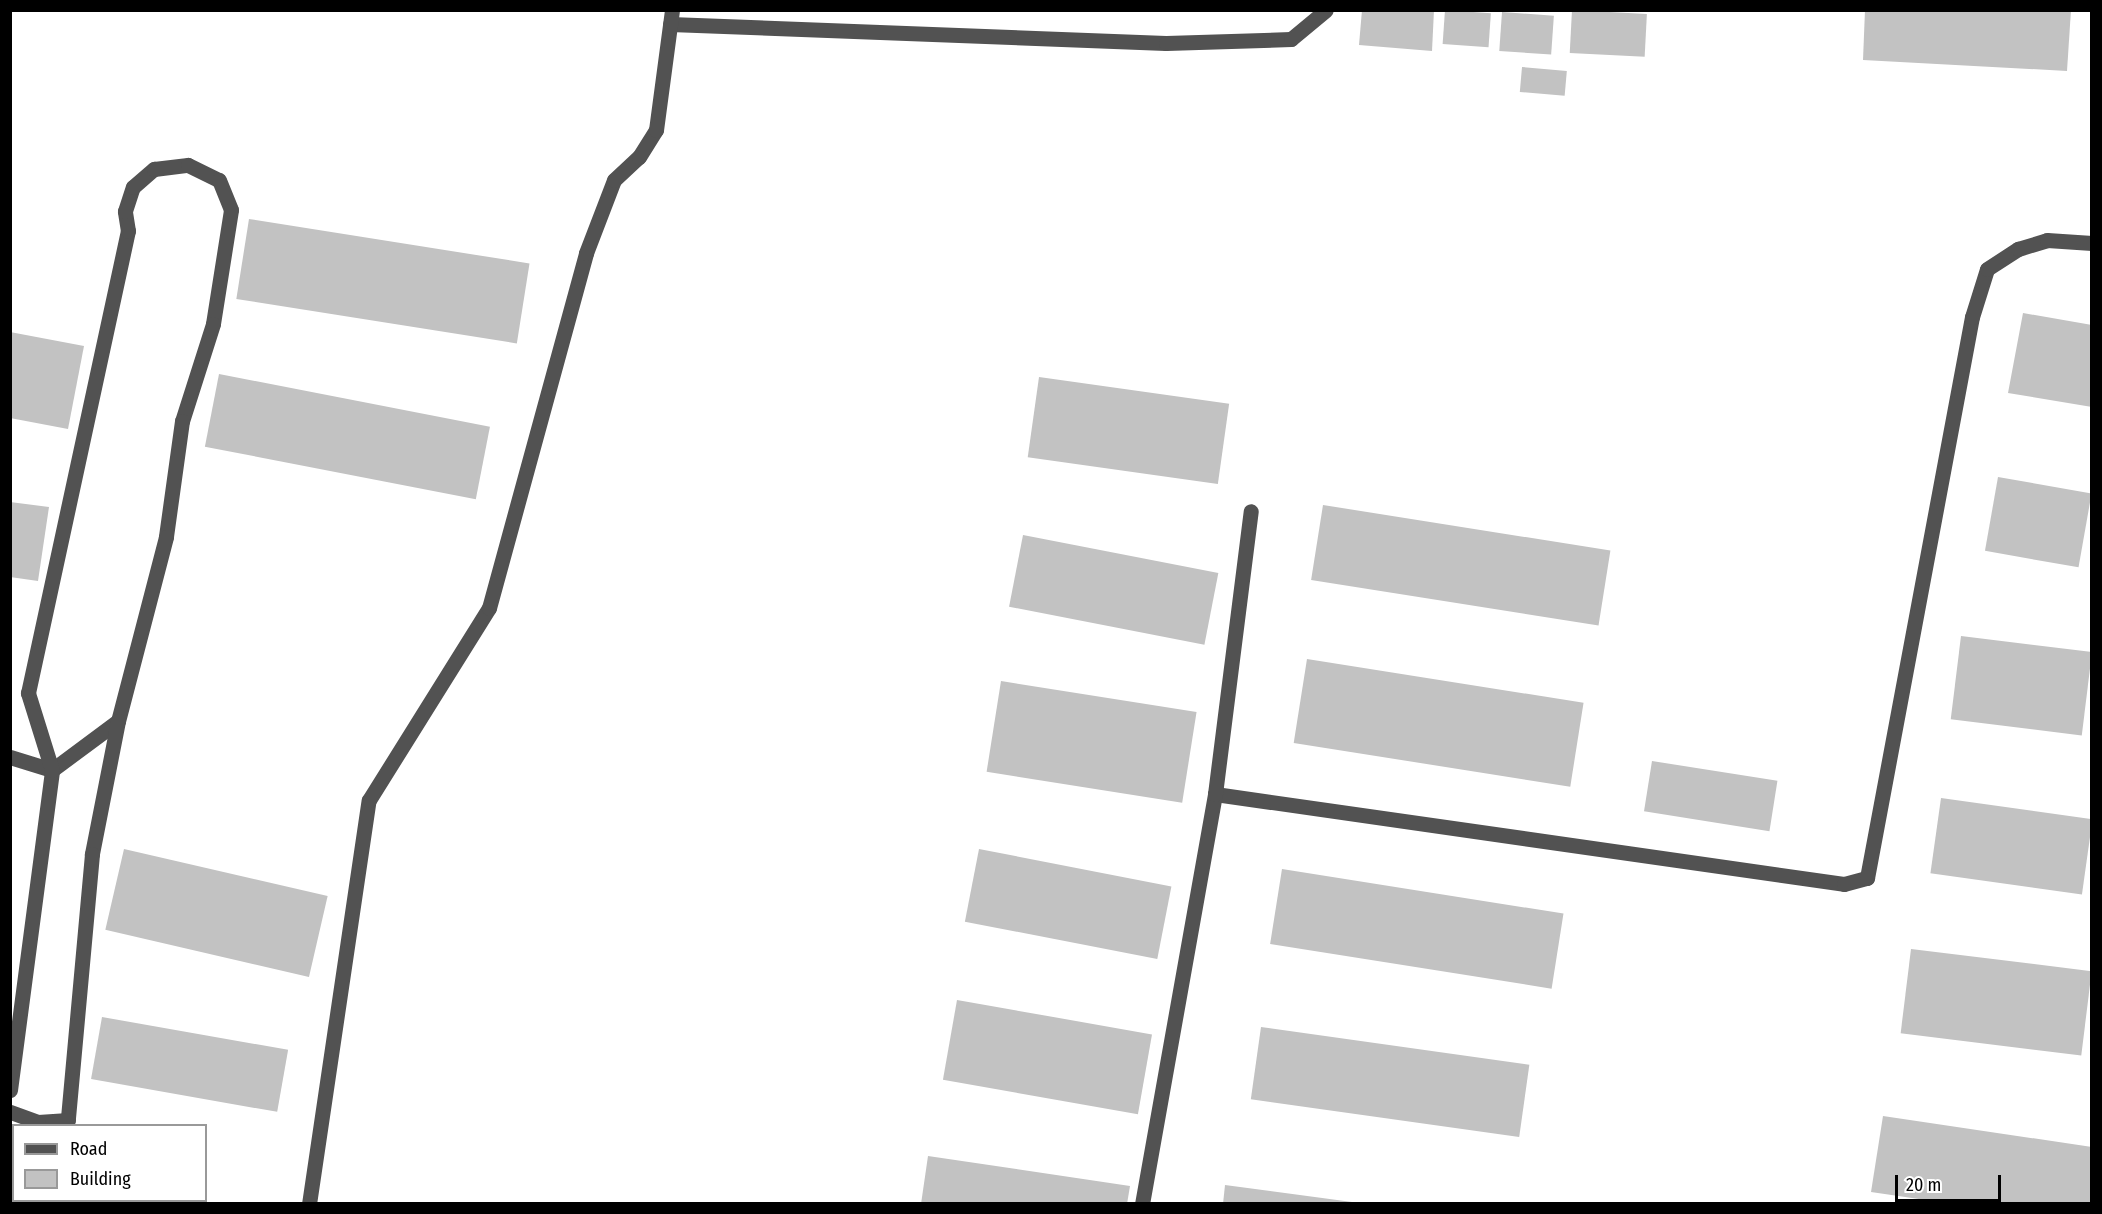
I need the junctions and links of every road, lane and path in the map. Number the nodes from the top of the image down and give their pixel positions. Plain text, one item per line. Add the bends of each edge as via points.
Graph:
1 (1326, 10) edge
2 (671, 17) edge
3 (2091, 243) edge
4 (1251, 511) dead end
5 (118, 721) junction
6 (10, 757) edge
7 (52, 770) junction
8 (1215, 794) junction
9 (10, 1090) edge
10 (10, 1112) edge
11 (309, 1203) edge
12 (1142, 1203) edge

1 - 2 street via 1291,39 1167,43
2 - 11 street via 656,130 639,157 614,180 586,253 489,608 369,800
3 - 8 street via 2047,240 2018,249 1987,268 1972,317 1867,878 1844,884
4 - 8 street
5 - 7 street
5 - 7 street via 166,537 182,422 213,324 231,210 219,180 188,165 154,169 133,187 125,211 128,231 28,693
5 - 10 street via 92,854 68,1120 38,1122
6 - 7 street
7 - 9 street
8 - 12 street

